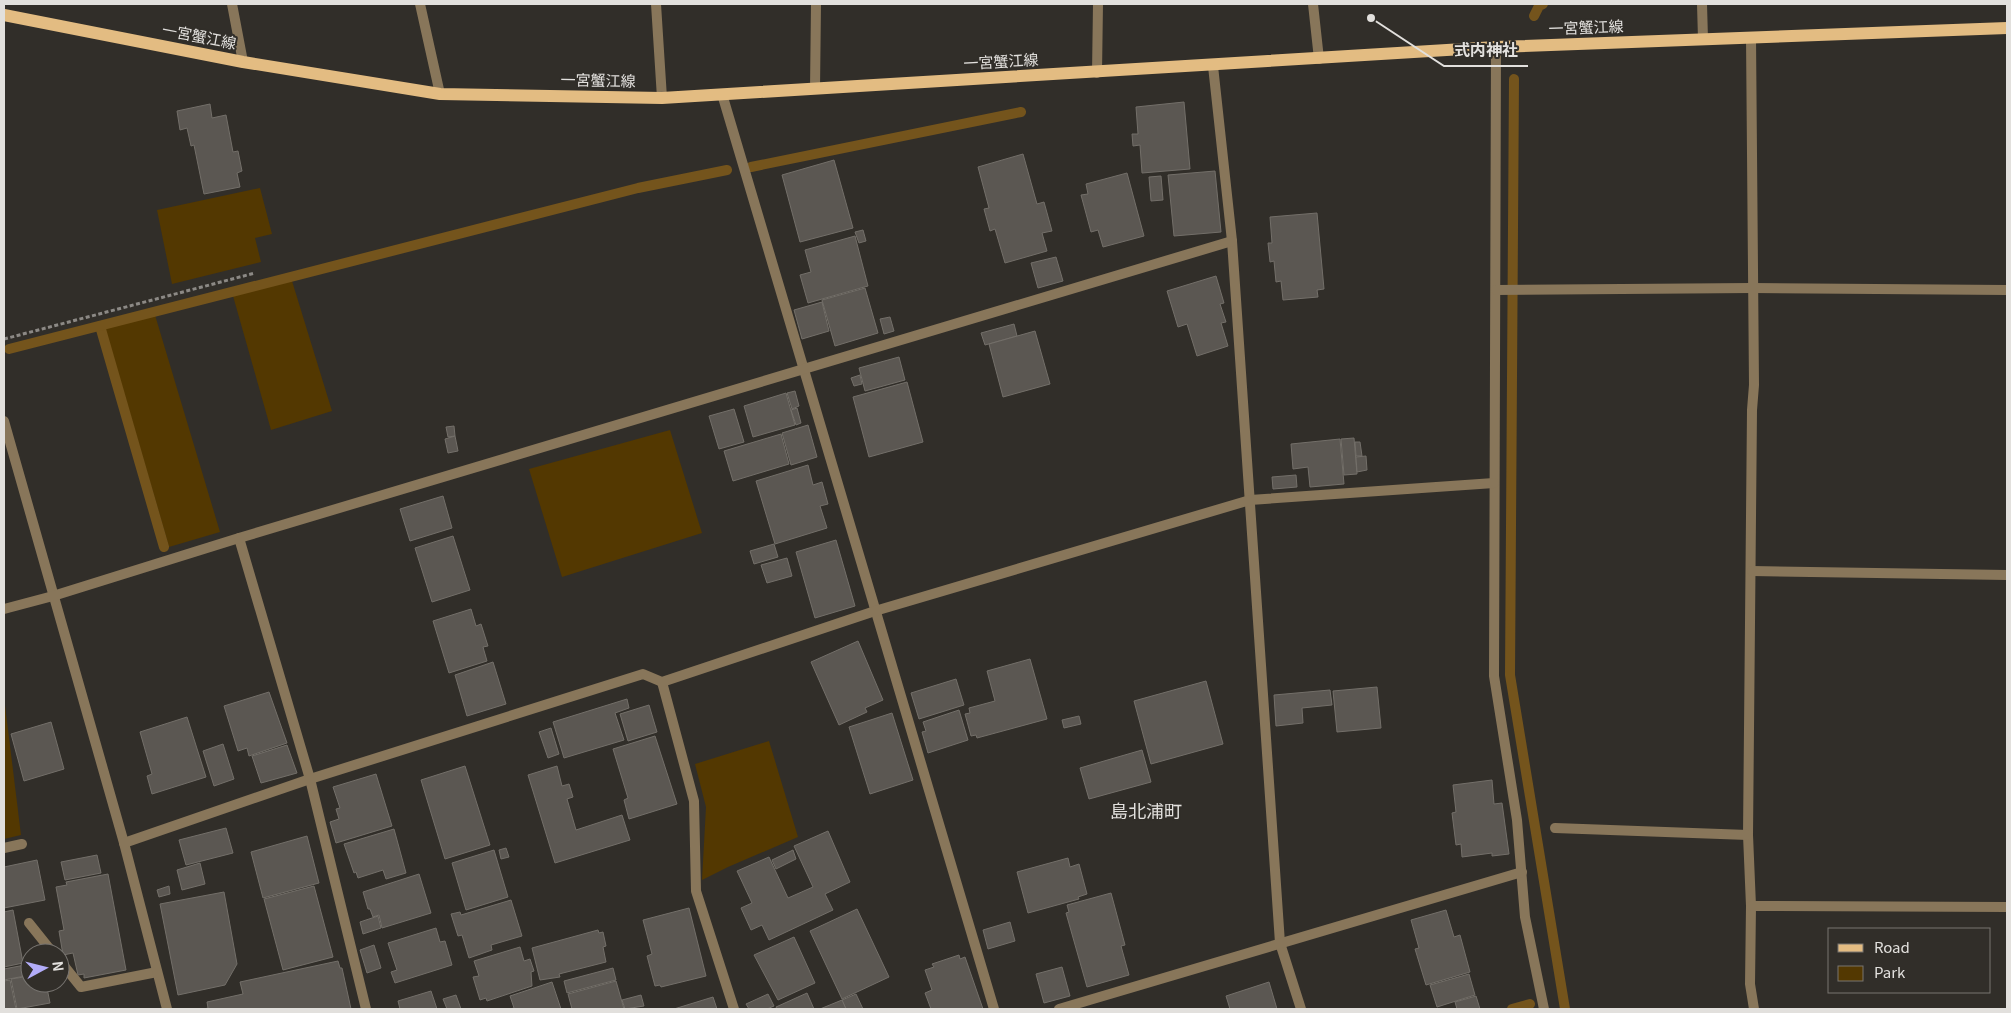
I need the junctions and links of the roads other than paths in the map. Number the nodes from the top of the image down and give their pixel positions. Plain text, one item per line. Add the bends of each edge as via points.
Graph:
1 (232, 4) edge
2 (420, 4) edge
3 (656, 4) edge
4 (816, 4) edge
5 (1098, 4) edge
6 (1313, 4) edge
7 (1702, 7) edge
8 (4, 15) edge
9 (2007, 28) edge
10 (1751, 37) junction
11 (1703, 40) junction
12 (1496, 47) junction
13 (1319, 59) junction
14 (243, 62) junction
15 (1213, 66) junction
16 (1097, 72) junction
17 (815, 89) junction
18 (440, 94) junction
19 (722, 94) junction
20 (662, 98) junction
21 (1232, 241) junction
22 (1752, 288) junction
23 (2007, 290) edge
24 (1501, 291) junction
25 (804, 370) junction
26 (4, 421) edge
27 (1494, 483) junction
28 (1250, 500) junction
29 (239, 538) junction
30 (1752, 571) junction
31 (2007, 574) edge
32 (53, 596) junction
33 (4, 609) edge
34 (876, 611) junction
35 (662, 682) junction
36 (310, 779) junction
37 (1555, 828) dead end
38 (1748, 835) junction
39 (124, 843) junction
40 (22, 844) dead end
41 (4, 848) edge
42 (1522, 872) junction
43 (1751, 906) junction
44 (2007, 907) edge
45 (29, 923) dead end
46 (45, 943) edge
47 (1280, 943) junction
48 (157, 972) junction
49 (70, 973) edge
50 (167, 1009) edge
51 (366, 1009) edge
52 (734, 1009) edge
53 (994, 1009) edge
54 (1059, 1009) edge
55 (1301, 1009) edge
56 (1544, 1009) edge
57 (1754, 1009) edge

1 - 14 street
2 - 18 street
3 - 20 street
4 - 17 street
5 - 16 street
6 - 13 street
7 - 11 street
8 - 14 main road, 一宮蟹江線
9 - 10 main road, 一宮蟹江線
10 - 11 main road, 一宮蟹江線
10 - 22 street
11 - 12 main road, 一宮蟹江線
12 - 13 main road, 一宮蟹江線
12 - 24 street
13 - 15 main road, 一宮蟹江線
14 - 18 main road, 一宮蟹江線
15 - 16 main road, 一宮蟹江線
15 - 21 street
16 - 17 main road, 一宮蟹江線
17 - 19 main road, 一宮蟹江線
18 - 20 main road, 一宮蟹江線
19 - 20 main road, 一宮蟹江線
19 - 25 street
21 - 25 street
21 - 28 street
22 - 23 street
22 - 24 street
22 - 30 street
24 - 27 street
25 - 29 street
25 - 34 street
26 - 32 street
27 - 28 street
27 - 42 street via 1494,676
28 - 34 street
28 - 47 street
29 - 32 street
29 - 36 street
30 - 31 street
30 - 38 street
32 - 33 street
32 - 39 street
34 - 35 street
34 - 53 street
35 - 36 street via 643,674
35 - 52 street via 694,801 696,891
36 - 39 street
36 - 51 street
37 - 38 street
38 - 43 street
39 - 48 street
40 - 41 street
42 - 47 street
42 - 56 street via 1526,917
43 - 44 street
43 - 57 street via 1750,984
45 - 46 street
47 - 54 street
47 - 55 street
48 - 49 street via 81,987
48 - 50 street

